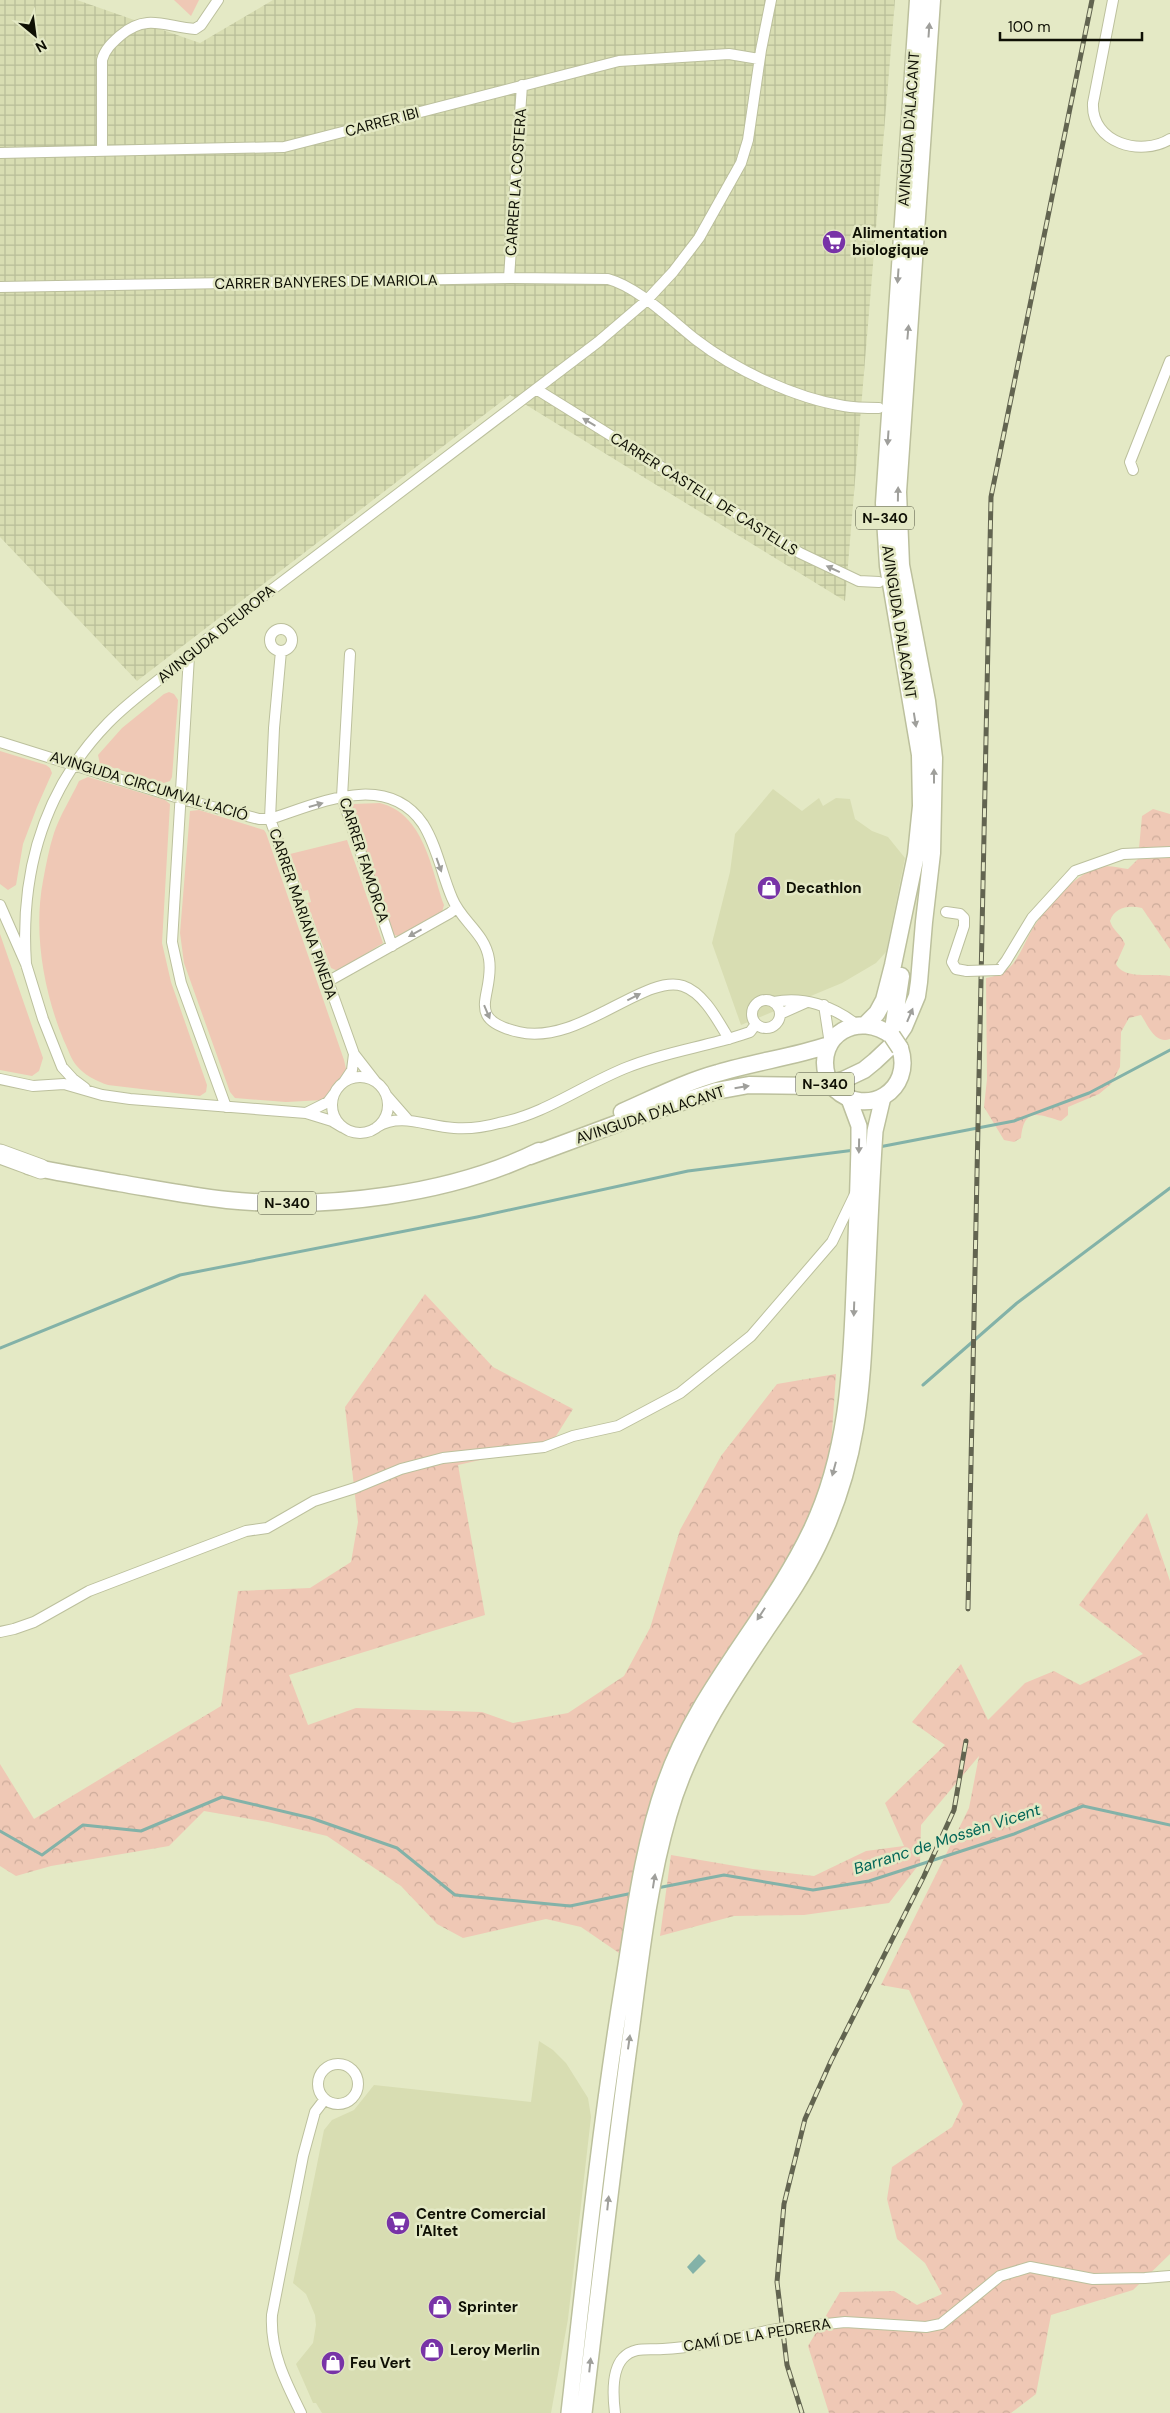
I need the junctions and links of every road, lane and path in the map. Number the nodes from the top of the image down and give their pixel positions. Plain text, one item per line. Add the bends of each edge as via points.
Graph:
1 (218, 0) edge
2 (771, 0) edge
3 (918, 0) edge
4 (932, 0) edge
5 (1113, 0) edge
6 (759, 59) junction
7 (522, 85) junction
8 (1170, 139) edge
9 (102, 151) junction
10 (0, 153) edge
11 (509, 278) junction
12 (0, 287) edge
13 (646, 300) junction
14 (1170, 361) edge
15 (536, 389) junction
16 (878, 408) dead end
17 (1134, 470) dead end
18 (879, 582) dead end
19 (281, 651) dead end
20 (350, 654) dead end
21 (189, 656) junction
22 (0, 742) edge
23 (74, 764) junction
24 (342, 797) junction
25 (182, 799) junction
26 (270, 819) junction
27 (933, 825) junction
28 (1170, 852) edge
29 (0, 905) edge
30 (456, 908) junction
31 (946, 912) dead end
32 (392, 946) junction
33 (26, 964) junction
34 (327, 982) junction
35 (774, 1002) junction
36 (807, 1002) junction
37 (824, 1005) junction
38 (780, 1014) junction
39 (756, 1024) junction
40 (861, 1024) junction
41 (729, 1039) junction
42 (896, 1042) junction
43 (830, 1045) junction
44 (354, 1054) junction
45 (789, 1058) junction
46 (0, 1079) edge
47 (829, 1079) junction
48 (342, 1084) junction
49 (377, 1084) junction
50 (88, 1090) junction
51 (385, 1093) junction
52 (335, 1094) junction
53 (883, 1097) junction
54 (849, 1099) junction
55 (226, 1107) junction
56 (306, 1113) junction
57 (408, 1120) junction
58 (342, 1127) junction
59 (377, 1127) junction
60 (0, 1154) edge
61 (530, 1156) junction
62 (0, 1158) edge
63 (0, 1165) edge
64 (41, 1169) junction
65 (858, 1187) junction
66 (0, 1632) edge
67 (325, 2100) junction
68 (1170, 2276) edge
69 (301, 2413) edge
70 (569, 2413) edge
71 (584, 2413) edge
72 (615, 2413) edge

1 - 9 street via 195,29 144,23 127,30 105,51 102,60
2 - 6 street, AVINGUDA D'EUROPA
3 -> 40 main road, AVINGUDA D'ALACANT / N-340 via 884,504 888,566 920,755 921,806 916,855 884,1000 877,1013
27 -> 4 main road, AVINGUDA D'ALACANT / N-340 via 933,740 904,581 898,516 907,337
5 - 8 street via 1093,103 1094,116 1108,135 1127,146 1147,147
6 - 7 street, CARRER IBI via 729,54 633,59
6 - 13 street, AVINGUDA D'EUROPA via 742,163 699,238
7 - 9 street, CARRER IBI via 284,147
7 - 11 street, CARRER LA COSTERA
9 - 10 street, CARRER IBI
11 - 12 street, CARRER BANYERES DE MARIOLA
11 - 13 street, CARRER BANYERES DE MARIOLA via 608,279
13 - 15 street, AVINGUDA D'EUROPA
13 - 16 street, CARRER BANYERES DE MARIOLA via 698,341 757,376 823,402
14 - 17 street via 1130,462
18 -> 15 street, CARRER CASTELL DE CASTELLS via 859,581 800,553
15 - 21 street, AVINGUDA D'EUROPA via 230,621
19 - 26 street, CARRER MARIANA PINEDA
20 - 24 street, CARRER FAMORCA
21 - 23 street, AVINGUDA D'EUROPA via 108,722
21 - 25 street
22 - 23 street, AVINGUDA CIRCUMVAL·LACIÓ
23 - 25 street, AVINGUDA CIRCUMVAL·LACIÓ
23 - 33 street, AVINGUDA D'EUROPA via 44,819 36,846 25,907
26 -> 24 street, AVINGUDA CIRCUMVAL·LACIÓ
24 -> 30 street, AVINGUDA CIRCUMVAL·LACIÓ via 353,794 385,796 405,805 428,835
24 - 32 street, CARRER FAMORCA
25 - 26 street, AVINGUDA CIRCUMVAL·LACIÓ
25 - 55 street via 172,928 173,955 180,983
26 - 34 street, CARRER MARIANA PINEDA
27 - 42 main road, AVINGUDA D'ALACANT / N-340 via 897,995
61 -> 27 main road, AVINGUDA D'ALACANT / N-340 via 716,1091 749,1086 818,1086 852,1076 875,1061 898,1037 917,996
28 - 31 street, bridge via 1123,854 1075,871 1032,918 998,970 956,969 952,962 964,918 960,914
29 - 33 street
30 -> 32 street
30 -> 41 street, AVINGUDA CIRCUMVAL·LACIÓ via 482,938 489,958 484,1007 487,1015 491,1021 508,1030 535,1034 564,1030 604,1014 639,994 669,985 681,985 700,998
32 - 34 street
33 - 50 street via 62,1067
34 - 44 street, CARRER MARIANA PINEDA
35 - 36 street
35 - 38 street
35 - 39 street via 765,1000 754,1007 752,1016
36 - 37 street
36 - 38 street
37 - 40 street
37 - 43 street
38 - 39 street via 773,1026 764,1028
39 - 41 street via 750,1032
40 - 42 main road via 884,1030
40 - 43 main road, N-340 via 841,1031
41 - 57 street via 633,1065 548,1107 499,1123 453,1128
42 - 53 main road, N-340 via 903,1061 901,1075 894,1088
43 - 45 main road, N-340
43 - 47 main road, N-340 via 826,1054
44 - 48 street via 352,1070
44 - 49 street, CARRER MARIANA PINEDA
45 - 47 main road, N-340
45 - 61 main road, N-340 via 752,1063 715,1074 614,1115
46 - 50 street via 33,1086 64,1084
47 - 54 main road, N-340
48 - 49 street via 362,1077
48 - 52 street
49 - 51 street
50 - 55 street via 130,1099
51 - 57 street
51 - 59 street via 386,1115
52 - 56 street via 328,1102
52 - 58 street via 332,1107
53 - 54 main road, N-340 via 866,1102
71 -> 53 main road via 610,2184 659,1854 675,1796 692,1752 713,1712 811,1560 846,1472 856,1432 862,1383 875,1131
54 -> 65 main road via 860,1132
55 - 56 street
56 - 58 street
57 - 59 street via 387,1121
58 - 59 street via 355,1133 365,1133
60 - 64 highway
61 - 64 main road, N-340 via 482,1173 411,1191 310,1202 228,1200
62 - 64 main road, N-340
63 - 64 highway
65 - 66 street via 832,1242 751,1336 680,1392 618,1426 573,1436 544,1447 443,1458 401,1469 314,1501 267,1528 246,1531 89,1591 34,1622
65 -> 70 main road via 853,1333 846,1412 830,1484 801,1551 727,1664 680,1744 665,1783 644,1859 602,2135
67 - 67 street via 336,2104 352,2098 358,2088 352,2070 341,2064 323,2070 318,2089
67 - 69 street via 315,2112 303,2156 272,2315 274,2350
68 - 72 street, CAMÍ DE LA PEDRERA, bridge via 1103,2279 1030,2267 1000,2276 940,2324 926,2328 845,2322 777,2329 685,2348 631,2352 618,2364 613,2394

